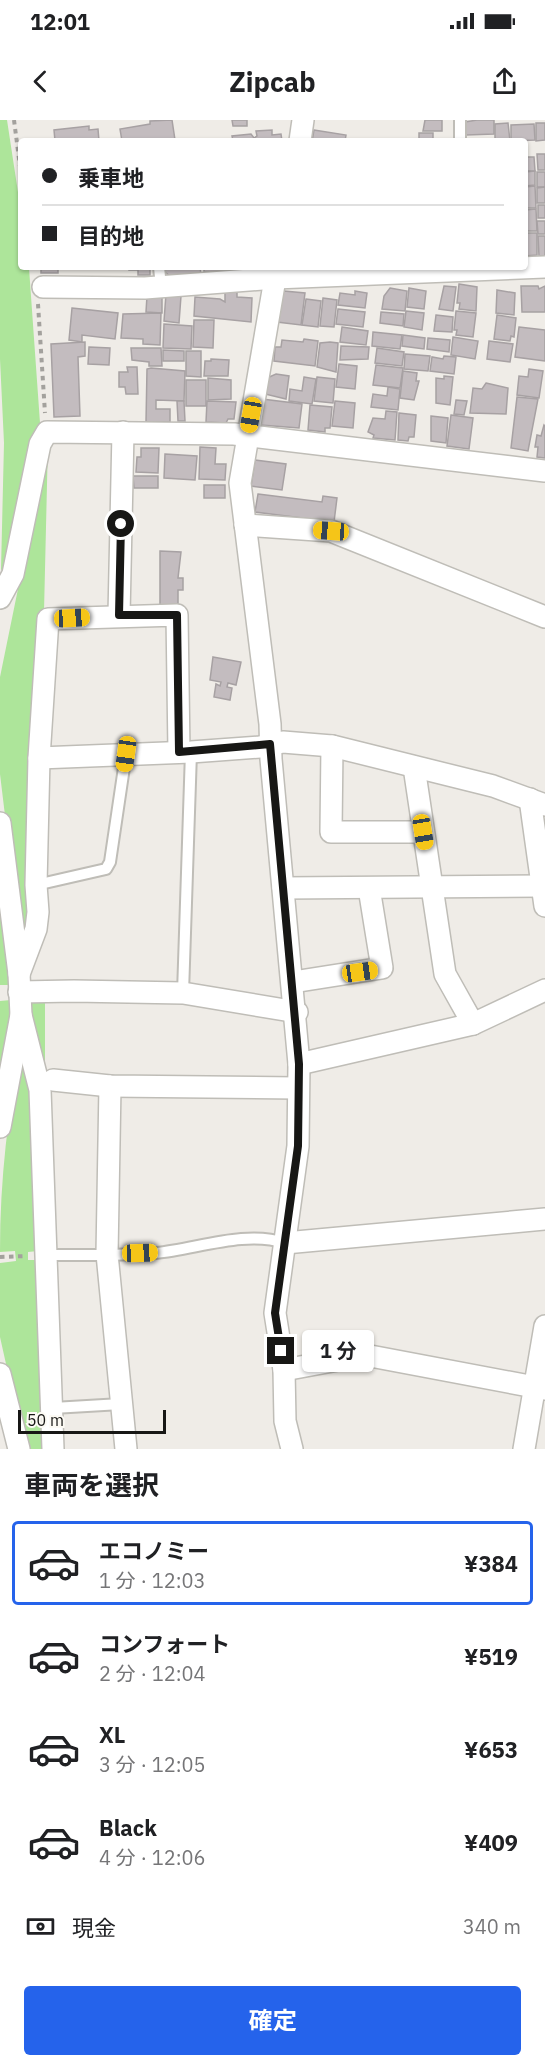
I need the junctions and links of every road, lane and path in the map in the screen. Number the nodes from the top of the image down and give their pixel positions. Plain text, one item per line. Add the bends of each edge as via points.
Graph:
1 (14, 120) edge
2 (303, 120) edge
3 (460, 120) edge
4 (300, 138) edge
5 (460, 138) edge
6 (18, 151) edge
7 (528, 267) edge
8 (545, 267) edge
9 (416, 270) edge
10 (276, 273) edge
11 (160, 277) edge
12 (40, 293) joint
13 (46, 421) dead end
14 (123, 432) junction
15 (247, 437) junction
16 (545, 471) edge
17 (245, 525) junction
18 (0, 598) edge
19 (119, 615) junction
20 (545, 617) edge
21 (270, 744) junction
22 (332, 746) junction
23 (185, 752) junction
24 (126, 754) junction
25 (39, 758) junction
26 (414, 767) junction
27 (537, 802) edge
28 (0, 824) edge
29 (423, 832) junction
30 (36, 885) junction
31 (432, 887) junction
32 (283, 888) junction
33 (369, 888) junction
34 (543, 896) edge
35 (293, 982) junction
36 (19, 983) junction
37 (545, 990) edge
38 (183, 993) junction
39 (297, 1012) junction
40 (21, 1015) junction
41 (473, 1024) junction
42 (299, 1064) junction
43 (53, 1080) dead end
44 (110, 1086) junction
45 (297, 1088) junction
46 (0, 1127) edge
47 (545, 1219) edge
48 (285, 1243) junction
49 (107, 1254) junction
50 (36, 1256) junction
51 (0, 1257) edge
52 (545, 1326) edge
53 (284, 1370) junction
54 (0, 1374) edge
55 (540, 1387) edge
56 (122, 1404) junction
57 (53, 1408) junction
58 (19, 1449) edge
59 (53, 1449) edge
60 (126, 1449) edge
61 (292, 1449) edge
62 (524, 1449) edge

1 - 6 path
2 - 4 street
3 - 5 lane
7 - 8 street
9 - 10 street
10 - 11 street
10 - 15 street
11 - 12 street
12 - 13 path
14 - 15 street
14 - 18 street via 47,432 42,436 13,574
14 - 19 street
15 - 16 street
15 - 17 street via 240,483
17 - 20 street via 331,531
17 - 21 street
19 - 23 street via 177,615
19 - 25 street via 48,620
21 - 22 street
21 - 23 street
21 - 32 street
22 - 26 street
22 - 29 street via 331,832
23 - 24 street
23 - 38 lane
24 - 25 street
24 - 30 lane via 106,869
25 - 30 street
26 - 27 street via 493,786
26 - 29 street
27 - 34 street
28 - 36 street
29 - 31 street
30 - 36 street via 36,929
31 - 33 street
31 - 34 street
31 - 41 street via 445,974
32 - 33 street
32 - 35 street
33 - 35 street via 382,969
35 - 39 street
36 - 38 street
36 - 40 street
37 - 41 street
38 - 39 street
39 - 42 street
40 - 46 street
40 - 50 street via 40,1090
41 - 42 street
42 - 45 street
43 - 44 street
44 - 45 street
44 - 49 street
45 - 48 street via 298,1146
47 - 48 street
48 - 49 lane via 274,1239 234,1240 156,1253
48 - 53 street via 275,1313
49 - 50 lane
49 - 56 street
50 - 51 path
50 - 57 street
52 - 55 street
53 - 55 street via 365,1355
53 - 61 street via 285,1421
54 - 58 street
55 - 62 street
56 - 57 lane
56 - 60 street
57 - 59 street

